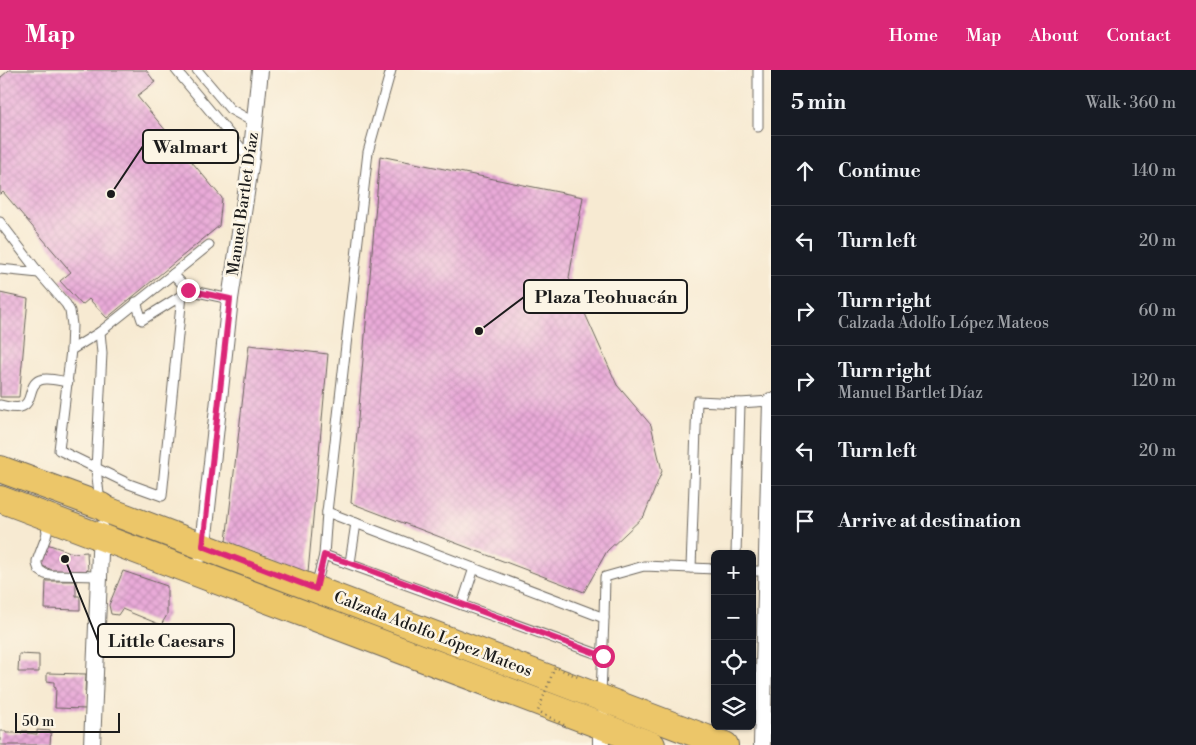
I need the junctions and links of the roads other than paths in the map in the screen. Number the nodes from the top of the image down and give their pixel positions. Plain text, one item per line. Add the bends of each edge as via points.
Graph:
1 (176, 70) edge
2 (197, 70) edge
3 (260, 70) edge
4 (391, 70) edge
5 (758, 70) edge
6 (255, 123) junction
7 (758, 127) dead end
8 (251, 160) junction
9 (0, 222) edge
10 (209, 246) dead end
11 (0, 269) edge
12 (39, 273) junction
13 (173, 274) junction
14 (185, 293) junction
15 (230, 299) junction
16 (136, 302) junction
17 (100, 332) junction
18 (71, 350) junction
19 (68, 382) junction
20 (771, 401) edge
21 (740, 403) junction
22 (0, 405) edge
23 (0, 469) edge
24 (96, 469) junction
25 (0, 499) edge
26 (101, 506) junction
27 (327, 512) junction
28 (41, 514) junction
29 (356, 523) junction
30 (101, 537) junction
31 (203, 546) junction
32 (736, 550) edge
33 (324, 555) junction
34 (350, 563) junction
35 (474, 568) junction
36 (691, 568) junction
37 (711, 569) edge
38 (198, 574) junction
39 (100, 576) junction
40 (764, 576) edge
41 (316, 589) junction
42 (462, 605) junction
43 (604, 618) junction
44 (603, 656) junction
45 (601, 698) junction
46 (627, 708) junction
47 (613, 738) edge
48 (92, 745) edge
49 (652, 745) edge
50 (725, 745) edge
51 (762, 745) edge

1 - 8 lane
2 - 6 lane via 230,109
3 - 6 street, Manuel Bartlet Díaz
4 - 27 lane via 368,152
5 - 7 lane
6 - 8 street, Manuel Bartlet Díaz
8 - 15 street, Manuel Bartlet Díaz
9 - 12 lane
10 - 13 lane
11 - 12 lane
12 - 18 lane via 70,310
13 - 14 lane
13 - 16 lane
14 - 15 lane
14 - 16 lane via 142,320
14 - 24 lane via 162,496
15 - 31 street, Manuel Bartlet Díaz
16 - 17 lane
17 - 18 lane
17 - 24 lane via 102,353
18 - 19 lane
19 - 22 lane via 40,380 33,386 30,399 24,406
19 - 24 lane via 59,450
20 - 21 lane
20 - 40 street
21 - 32 lane
21 - 36 lane via 697,401
23 - 26 main road, Calzada Adolfo López Mateos
24 - 26 lane
25 - 28 main road, Calzada Adolfo López Mateos
26 - 30 street
26 - 31 main road, Calzada Adolfo López Mateos
27 - 29 lane
27 - 33 lane
28 - 30 main road, Calzada Adolfo López Mateos
28 - 39 lane via 47,532 37,561 39,570 50,575
29 - 34 lane
29 - 35 lane
30 - 38 main road, Calzada Adolfo López Mateos
30 - 39 street
31 - 38 street, Manuel Bartlet Díaz
31 - 41 main road, Calzada Adolfo López Mateos
33 - 34 lane
33 - 41 lane
34 - 42 lane
35 - 42 lane
35 - 43 lane
36 - 37 lane
36 - 43 lane via 644,566 605,577
38 - 47 main road, Calzada Adolfo López Mateos
39 - 48 street
40 - 51 street
41 - 45 main road, Calzada Adolfo López Mateos
42 - 44 lane
43 - 44 lane
44 - 45 lane
45 - 46 main road, Calzada Adolfo López Mateos
45 - 47 street
46 - 47 street
46 - 50 main road, Calzada Adolfo López Mateos
47 - 49 main road, Calzada Adolfo López Mateos

